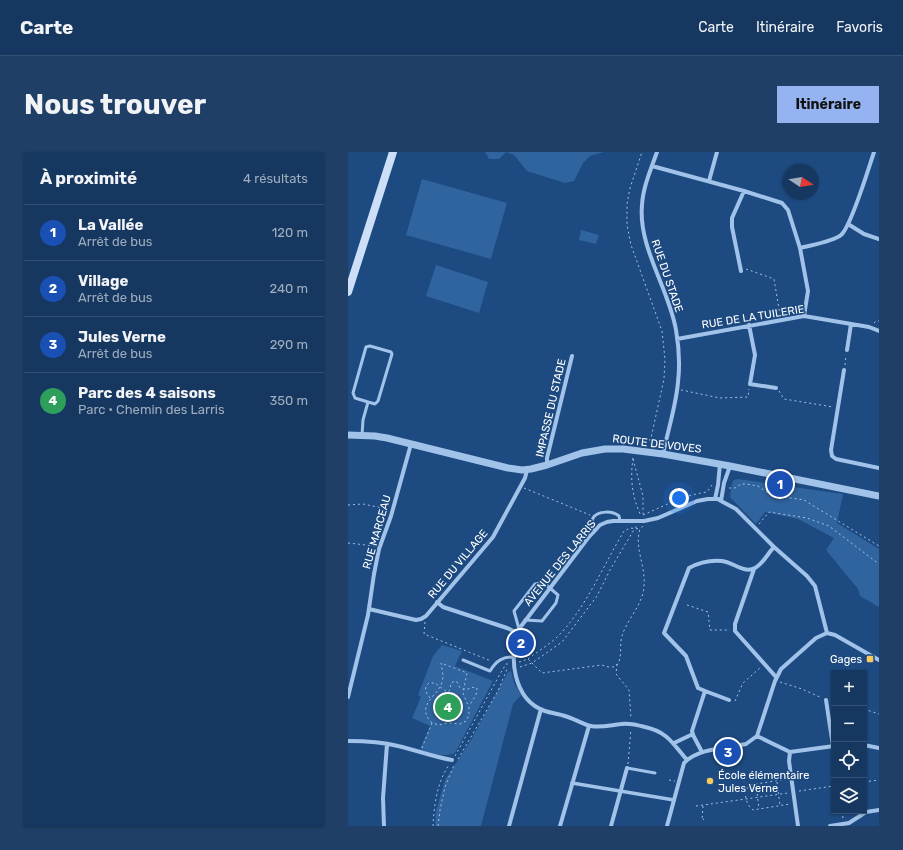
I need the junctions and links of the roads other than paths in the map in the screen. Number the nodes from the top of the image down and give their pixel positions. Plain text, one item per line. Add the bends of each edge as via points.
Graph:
1 (393, 152) edge
2 (656, 152) edge
3 (717, 152) edge
4 (874, 152) edge
5 (652, 166) junction
6 (709, 182) junction
7 (744, 191) junction
8 (848, 224) junction
9 (879, 239) edge
10 (800, 248) junction
11 (741, 271) road end
12 (348, 292) edge
13 (804, 316) junction
14 (852, 324) junction
15 (749, 325) junction
16 (879, 331) edge
17 (677, 339) junction
18 (847, 350) road end
19 (572, 356) dead end
20 (844, 370) road end
21 (776, 388) road end
22 (368, 402) junction
23 (348, 435) edge
24 (362, 435) junction
25 (411, 443) junction
26 (663, 454) junction
27 (720, 464) junction
28 (547, 465) junction
29 (730, 466) junction
30 (879, 468) edge
31 (527, 470) junction
32 (879, 496) edge
33 (718, 500) junction
34 (620, 521) junction
35 (594, 532) junction
36 (774, 547) junction
37 (754, 569) junction
38 (550, 588) junction
39 (437, 602) junction
40 (370, 609) junction
41 (525, 620) junction
42 (518, 631) junction
43 (827, 633) junction
44 (515, 657) junction
45 (463, 660) dead end
46 (879, 660) edge
47 (775, 679) junction
48 (705, 691) junction
49 (348, 697) edge
50 (729, 700) road end
51 (826, 700) road end
52 (542, 709) junction
53 (589, 726) junction
54 (693, 734) junction
55 (757, 736) junction
56 (348, 741) edge
57 (832, 742) edge
58 (674, 743) junction
59 (387, 744) junction
60 (831, 746) edge
61 (867, 746) edge
62 (879, 748) edge
63 (702, 752) junction
64 (790, 752) junction
65 (452, 760) road end
66 (687, 760) junction
67 (627, 768) joint
68 (655, 773) dead end
69 (572, 783) junction
70 (621, 791) junction
71 (674, 800) junction
72 (879, 810) edge
73 (844, 825) edge
74 (384, 826) edge
75 (509, 826) edge
76 (560, 826) edge
77 (611, 826) edge
78 (667, 826) edge
79 (798, 826) edge
80 (830, 826) edge

1 - 12 main road
2 - 5 street, RUE DU STADE
3 - 6 street
4 - 8 street
5 - 6 street
5 - 17 street, RUE DU STADE via 642,203 641,221 644,238 669,302
6 - 7 street
7 - 10 street via 782,203 788,210
7 - 11 street via 732,218
8 - 9 street via 864,234
8 - 10 street via 842,234
10 - 13 street via 808,290
13 - 14 street, RUE DE LA TUILERIE
13 - 15 street, RUE DE LA TUILERIE
14 - 16 street, RUE DE LA TUILERIE
14 - 18 street
15 - 17 street, RUE DE LA TUILERIE
15 - 21 street via 755,355 750,384
17 - 26 street, RUE DU STADE via 678,382
19 - 28 street, IMPASSE DU STADE
20 - 30 street via 832,456
22 - 22 lane via 375,404 378,401 392,354 370,346 366,347 353,393 355,398
22 - 24 lane
23 - 24 street, ROUTE DE VOVES
24 - 25 street, ROUTE DE VOVES
25 - 31 street, ROUTE DE VOVES via 508,468
25 - 40 street, RUE MARCEAU via 380,547
26 - 27 street, ROUTE DE VOVES
26 - 28 street, ROUTE DE VOVES via 605,449 582,452
27 - 29 street, ROUTE DE VOVES
27 - 33 street
28 - 31 street, ROUTE DE VOVES
29 - 32 street, ROUTE DE VOVES
29 - 33 street
31 - 39 street, RUE DU VILLAGE via 493,537
33 - 34 street, AVENUE DES LARRIS via 697,502 658,518
33 - 36 street via 736,509
34 - 35 street, AVENUE DES LARRIS via 607,522
34 - 35 lane via 618,514 610,512 594,517 591,524
35 - 38 street, AVENUE DES LARRIS
36 - 37 street
36 - 43 street via 808,576 815,586
37 - 47 street via 735,630
37 - 48 street via 748,570 722,561 698,563 689,568 664,633 686,656 698,688
38 - 41 street, AVENUE DES LARRIS
38 - 41 lane via 558,595 556,603 542,620
38 - 42 lane via 544,583 535,584 514,611
39 - 40 street, RUE DU VILLAGE via 426,616 416,620
39 - 42 street via 443,607
40 - 49 street, RUE MARCEAU
41 - 42 street, AVENUE DES LARRIS
42 - 44 street
43 - 46 street
43 - 47 street via 816,638 781,669
44 - 45 lane via 507,656 496,663 490,671
44 - 52 street via 514,668 519,688 530,701
47 - 55 street
48 - 50 street
48 - 54 street via 693,725
51 - 57 street
52 - 53 street
52 - 75 street
53 - 58 street via 622,724 646,727 662,733
53 - 69 street
54 - 58 street
54 - 63 street
55 - 63 street via 746,744
55 - 64 street
56 - 59 street
58 - 66 street
59 - 65 street
59 - 74 street via 383,798
60 - 64 street
61 - 62 street
63 - 66 street
64 - 79 street
66 - 71 street
67 - 68 lane
67 - 70 street
69 - 70 street
69 - 76 street
70 - 71 street
70 - 77 street
71 - 78 street
72 - 73 street via 866,812
73 - 80 street

